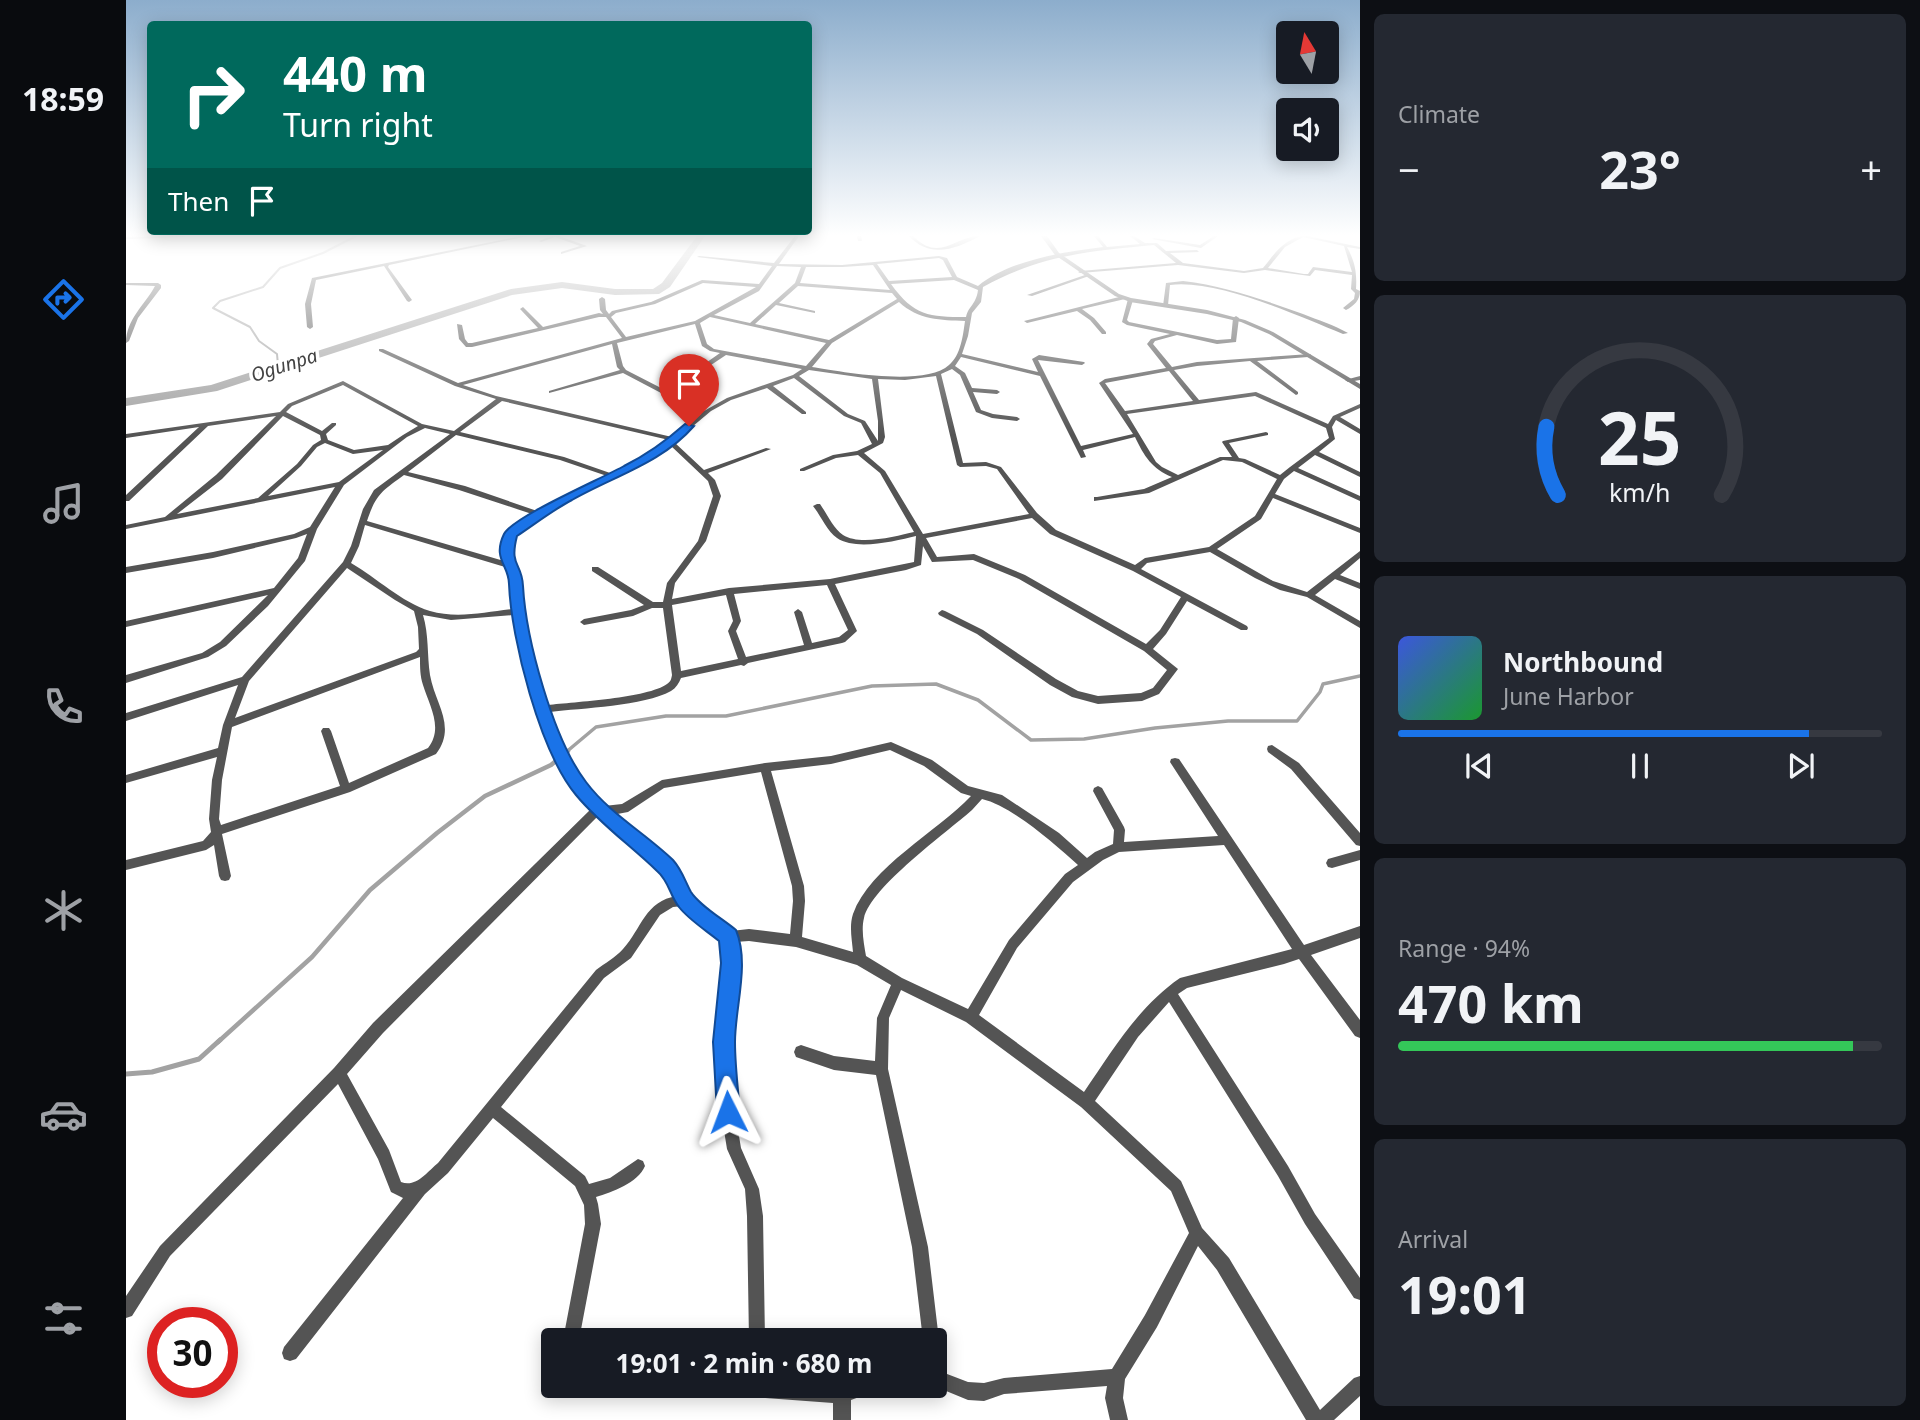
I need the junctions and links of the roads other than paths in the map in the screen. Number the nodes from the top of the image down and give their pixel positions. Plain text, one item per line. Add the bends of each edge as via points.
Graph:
1 (147, 302) edge
2 (308, 302) edge
3 (602, 302) edge
4 (655, 302) edge
5 (733, 302) edge
6 (895, 302) edge
7 (902, 302) edge
8 (978, 302) edge
9 (1113, 302) edge
10 (1127, 302) edge
11 (1148, 302) edge
12 (1261, 302) edge
13 (1353, 302) edge
14 (774, 303) joint
15 (1165, 305) joint
16 (1346, 308) dead end
17 (523, 309) dead end
18 (1079, 310) junction
19 (813, 312) dead end
20 (708, 315) junction
21 (609, 316) junction
22 (1236, 318) junction
23 (969, 319) junction
24 (1027, 321) dead end
25 (697, 322) junction
26 (753, 323) junction
27 (459, 325) dead end
28 (310, 327) dead end
29 (542, 329) junction
30 (1175, 332) junction
31 (1104, 333) dead end
32 (1345, 333) dead end
33 (625, 339) junction
34 (126, 341) edge
35 (614, 342) junction
36 (830, 342) junction
37 (381, 350) dead end
38 (724, 353) junction
39 (959, 355) junction
40 (1308, 355) junction
41 (1252, 360) junction
42 (1082, 363) dead end
43 (952, 367) junction
44 (807, 368) junction
45 (1169, 368) junction
46 (624, 371) junction
47 (1041, 374) junction
48 (939, 375) junction
49 (794, 376) junction
50 (875, 376) junction
51 (1360, 378) edge
52 (1348, 380) junction
53 (457, 385) junction
54 (769, 386) junction
55 (1360, 387) edge
56 (969, 390) junction
57 (551, 392) dead end
58 (662, 392) junction
59 (997, 392) dead end
60 (1296, 393) dead end
61 (502, 398) junction
62 (1198, 402) junction
63 (1360, 406) edge
64 (284, 413) junction
65 (704, 413) junction
66 (804, 413) dead end
67 (1122, 413) junction
68 (1335, 417) junction
69 (1017, 419) dead end
70 (206, 424) junction
71 (334, 424) dead end
72 (424, 426) junction
73 (1329, 427) junction
74 (1360, 432) edge
75 (456, 434) junction
76 (1266, 434) dead end
77 (1136, 435) junction
78 (126, 436) edge
79 (324, 438) junction
80 (672, 441) junction
81 (876, 444) junction
82 (393, 446) junction
83 (768, 449) dead end
84 (1313, 452) junction
85 (859, 453) junction
86 (1236, 458) junction
87 (1292, 468) junction
88 (802, 470) dead end
89 (404, 473) junction
90 (702, 473) junction
91 (1360, 475) edge
92 (613, 476) junction
93 (1177, 477) junction
94 (1281, 478) junction
95 (341, 484) junction
96 (1271, 495) junction
97 (126, 499) edge
98 (1097, 499) dead end
99 (1360, 499) edge
100 (261, 500) junction
101 (817, 506) dead end
102 (1034, 514) junction
103 (542, 515) junction
104 (167, 519) junction
105 (363, 522) junction
106 (126, 527) edge
107 (313, 529) junction
108 (1360, 531) edge
109 (919, 535) junction
110 (1211, 549) junction
111 (1360, 554) edge
112 (934, 560) junction
113 (918, 562) junction
114 (346, 564) junction
115 (508, 565) junction
116 (595, 569) dead end
117 (1136, 569) junction
118 (126, 570) edge
119 (1333, 575) junction
120 (830, 582) junction
121 (1360, 586) edge
122 (277, 590) junction
123 (729, 592) junction
124 (1309, 595) junction
125 (1185, 596) junction
126 (667, 604) junction
127 (651, 605) junction
128 (417, 608) junction
129 (517, 612) junction
130 (798, 612) dead end
131 (942, 613) dead end
132 (432, 614) junction
133 (422, 620) junction
134 (584, 622) dead end
135 (126, 624) edge
136 (1360, 625) edge
137 (1244, 628) dead end
138 (808, 645) junction
139 (1147, 649) junction
140 (424, 650) junction
141 (744, 663) junction
142 (677, 675) junction
143 (126, 679) edge
144 (245, 679) junction
145 (546, 709) junction
146 (129, 716) edge
147 (228, 724) junction
148 (126, 726) edge
149 (326, 731) dead end
150 (1272, 749) dead end
151 (222, 751) junction
152 (1175, 762) dead end
153 (765, 767) junction
154 (126, 779) edge
155 (346, 789) junction
156 (1098, 791) dead end
157 (981, 793) junction
158 (601, 810) junction
159 (217, 831) junction
160 (1226, 840) junction
161 (1360, 841) edge
162 (1118, 847) junction
163 (1360, 855) edge
164 (1332, 863) dead end
165 (126, 865) edge
166 (1087, 866) junction
167 (225, 876) dead end
168 (685, 900) junction
169 (1360, 932) edge
170 (729, 937) junction
171 (796, 941) junction
172 (1300, 950) junction
173 (860, 960) junction
174 (898, 982) junction
175 (1170, 992) junction
176 (971, 1017) junction
177 (1360, 1031) edge
178 (801, 1052) dead end
179 (881, 1069) junction
180 (339, 1073) junction
181 (1086, 1102) junction
182 (492, 1108) junction
183 (638, 1166) dead end
184 (420, 1189) junction
185 (586, 1193) junction
186 (1197, 1233) junction
187 (1360, 1292) edge
188 (126, 1310) edge
189 (573, 1328) edge
190 (757, 1328) edge
191 (930, 1328) edge
192 (290, 1353) dead end
193 (1117, 1377) junction
194 (947, 1382) edge
195 (1360, 1384) edge
196 (842, 1398) edge
197 (842, 1420) edge
198 (1119, 1420) edge
199 (1319, 1420) edge

1 - 34 street
2 - 28 street
3 - 21 street
4 - 21 street
5 - 20 street
6 - 36 street
7 - 23 street via 919,315
8 - 23 street
9 - 18 street
10 - 30 street via 1124,321
11 - 15 street
12 - 32 street
13 - 16 street
14 - 19 street
14 - 26 street
15 - 22 street
17 - 29 street
18 - 24 street
18 - 31 street
20 - 25 street
20 - 26 street
21 - 29 street
21 - 33 street
22 - 30 street via 1234,341 1230,342
22 - 40 street
23 - 39 street
25 - 33 street
25 - 38 street via 705,345
26 - 36 street
27 - 29 street via 468,346
30 - 45 street via 1150,344
33 - 35 street
35 - 46 street
35 - 53 street
36 - 44 street
37 - 53 street
38 - 44 street
38 - 58 street
39 - 43 street
39 - 47 street
40 - 41 street
40 - 52 street
41 - 45 street
41 - 60 street
42 - 47 street via 1036,357
43 - 48 street
43 - 56 street via 964,374
44 - 49 street
44 - 50 street
45 - 62 street
45 - 67 street via 1102,383
46 - 57 street
46 - 58 street
47 - 77 street via 1081,453
48 - 50 street
48 - 102 street via 960,465 999,468
49 - 54 street
49 - 81 street via 846,415 863,422
50 - 81 street via 883,436
51 - 52 street
52 - 55 street
53 - 61 street
54 - 65 street
54 - 66 street
56 - 59 street
56 - 69 street via 978,411
58 - 65 street
61 - 75 street
61 - 80 street
62 - 67 street
62 - 73 street via 1261,395
63 - 68 street
64 - 70 street
64 - 72 street via 304,397 346,383
64 - 79 street
64 - 104 street via 219,477
65 - 80 street
67 - 77 street
68 - 73 street
68 - 74 street
70 - 78 street
70 - 97 street
71 - 79 street
72 - 75 street
72 - 82 street
73 - 84 street via 1332,439
75 - 89 street
75 - 92 street via 577,462
76 - 86 street via 1225,442
77 - 93 street via 1155,466
79 - 82 street via 353,452
79 - 100 street
80 - 90 street
80 - 92 street
81 - 85 street
82 - 95 street
83 - 90 street
84 - 87 street
84 - 91 street
85 - 88 street via 835,456
85 - 109 street via 883,472
86 - 93 street via 1222,458
86 - 94 street
87 - 94 street
87 - 99 street
89 - 103 street
89 - 105 street via 377,492
90 - 126 street via 711,480 717,496 702,541 671,583
92 - 103 street
93 - 98 street via 1146,491
94 - 96 street
95 - 100 street
95 - 107 street
96 - 108 street
96 - 110 street via 1258,517
100 - 104 street
101 - 109 street via 848,541
102 - 109 street
102 - 117 street via 1053,533
103 - 115 street via 511,534 506,543
104 - 106 street
105 - 114 street
105 - 115 street
107 - 118 street via 224,553
107 - 122 street via 302,559
109 - 112 street
109 - 113 street
110 - 117 street via 1145,561
110 - 124 street via 1269,581
111 - 119 street
112 - 113 street
112 - 139 street via 974,558 1022,577
113 - 120 street
114 - 128 street
114 - 144 street
115 - 129 street via 516,577
116 - 127 street
117 - 125 street
119 - 121 street
119 - 124 street
120 - 123 street
120 - 138 street via 853,633 842,640
122 - 135 street
122 - 143 street via 213,652
123 - 126 street
123 - 141 street via 737,621 732,631
124 - 136 street
125 - 137 street
125 - 139 street
126 - 127 street
126 - 142 street
127 - 134 street
128 - 132 street
128 - 133 street
129 - 132 street
129 - 145 street via 537,695
130 - 138 street
131 - 139 street via 980,632 1052,682 1098,700 1142,697 1162,685 1173,669
132 - 133 street
133 - 140 street
138 - 141 street
140 - 147 street
140 - 155 street via 426,680 440,722 437,746
141 - 142 street
142 - 145 street via 664,690
144 - 146 street
144 - 147 street
145 - 158 street via 561,756 580,788
146 - 148 street
147 - 151 street
149 - 155 street
150 - 161 street via 1295,766
151 - 154 street
151 - 159 street via 214,820
152 - 160 street
153 - 157 street via 831,760 891,746 928,763 965,790
153 - 158 street via 662,784 624,809
153 - 171 street via 798,886
155 - 159 street
156 - 162 street via 1120,830
157 - 166 street via 998,798
157 - 173 street via 872,894 858,915
158 - 168 street via 666,866
158 - 180 street via 378,1028
159 - 165 street via 206,845
159 - 167 street
160 - 162 street
160 - 172 street
162 - 166 street
163 - 164 street
166 - 176 street via 1069,878 1013,944
168 - 170 street
168 - 182 street via 655,909 625,957 600,974
169 - 172 street
170 - 171 street
170 - 190 street via 724,1042 728,1112 734,1149 752,1189
171 - 173 street
172 - 175 street via 1184,982
172 - 177 street
173 - 174 street
174 - 176 street
174 - 179 street via 883,1018
175 - 181 street via 1133,1032
175 - 187 street
176 - 181 street
178 - 179 street via 834,1063
179 - 191 street via 920,1247
180 - 184 street via 384,1155 396,1187 406,1192
180 - 188 street via 165,1251
181 - 186 street via 1176,1186
182 - 184 street
182 - 185 street via 580,1181
183 - 185 street via 614,1184
184 - 192 street
185 - 189 street via 593,1224
186 - 193 street
186 - 199 street via 1223,1264
193 - 194 street via 1004,1386 984,1392
193 - 198 street via 1114,1398
195 - 199 street
196 - 197 street

